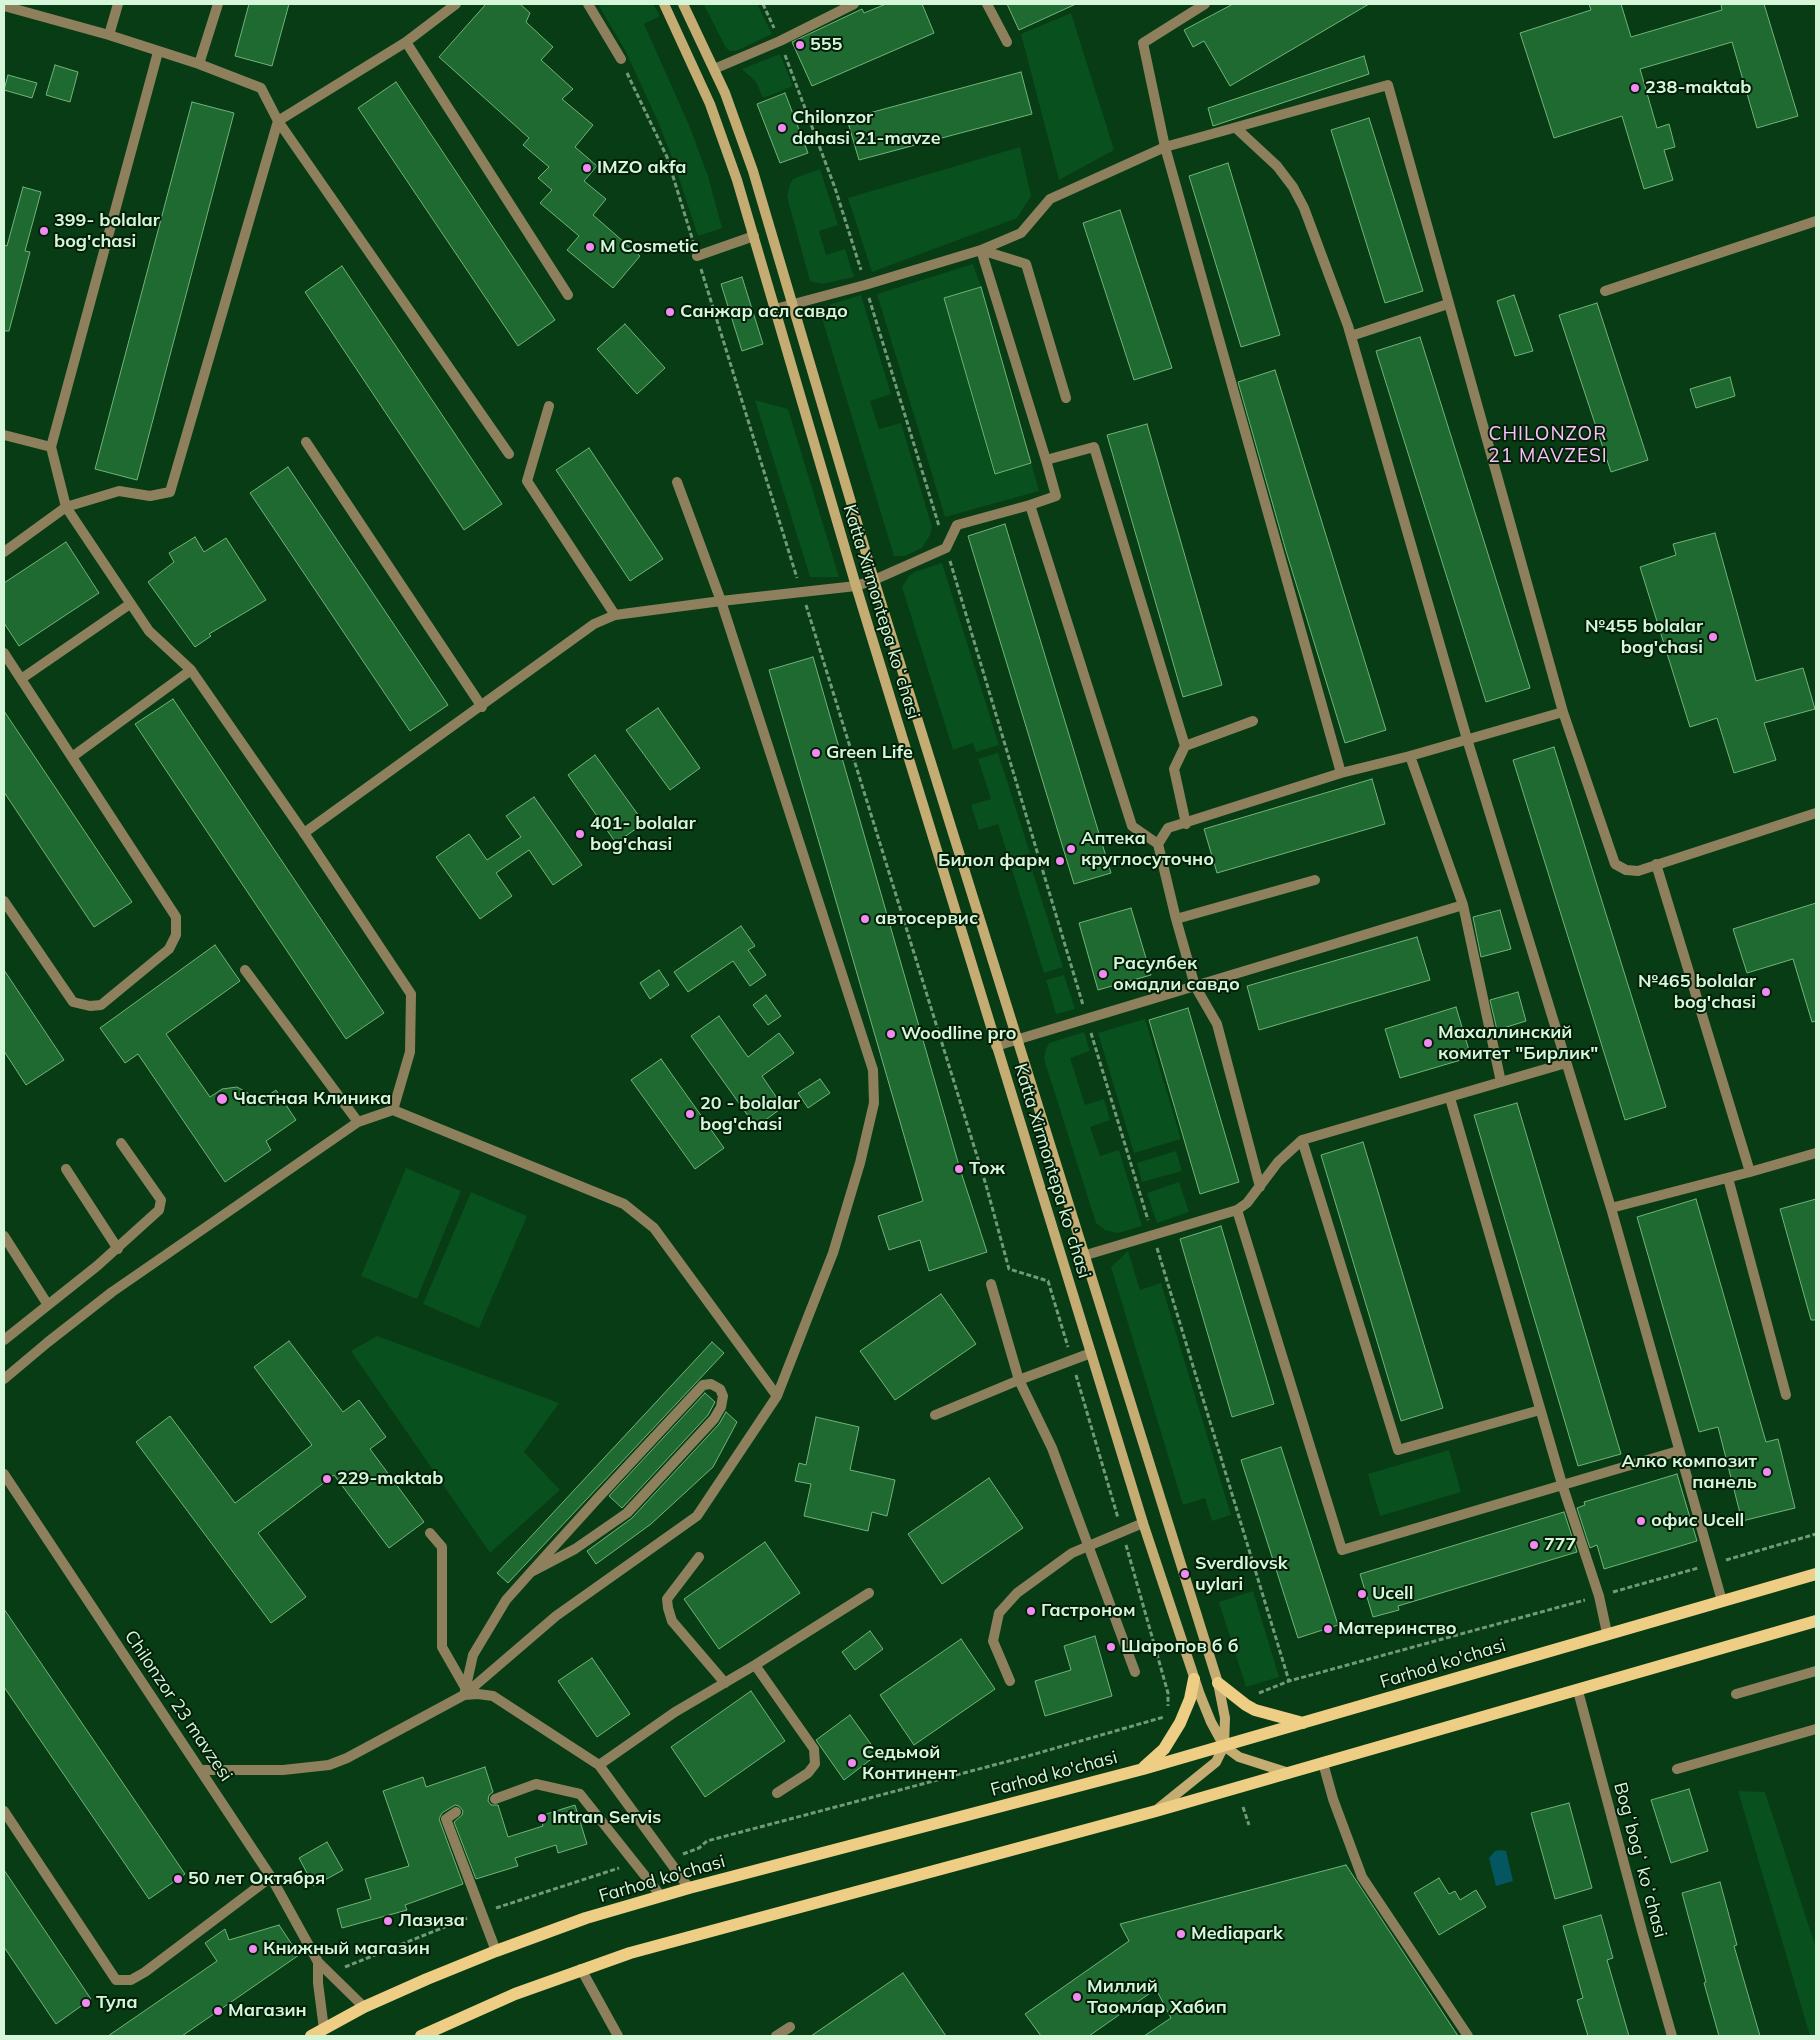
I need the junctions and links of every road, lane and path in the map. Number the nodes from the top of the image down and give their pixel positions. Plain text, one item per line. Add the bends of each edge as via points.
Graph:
1 (118, 4) edge
2 (218, 4) edge
3 (456, 4) edge
4 (588, 4) edge
5 (664, 4) edge
6 (682, 4) edge
7 (763, 4) edge
8 (854, 4) edge
9 (987, 4) edge
10 (1205, 4) edge
11 (4, 6) edge
12 (109, 35) junction
13 (780, 41) junction
14 (406, 42) junction
15 (1007, 42) dead end
16 (158, 52) junction
17 (621, 59) joint
18 (199, 64) junction
19 (714, 69) junction
20 (278, 121) junction
21 (1236, 128) junction
22 (1165, 147) junction
23 (1816, 220) edge
24 (754, 236) junction
25 (982, 250) junction
26 (697, 256) junction
27 (865, 285) junction
28 (1605, 291) dead end
29 (568, 295) dead end
30 (792, 304) junction
31 (1448, 304) junction
32 (775, 308) junction
33 (1351, 336) junction
34 (1066, 398) dead end
35 (549, 406) dead end
36 (4, 435) edge
37 (306, 442) dead end
38 (51, 447) junction
39 (509, 454) dead end
40 (1046, 460) junction
41 (677, 482) dead end
42 (1030, 505) junction
43 (66, 508) junction
44 (946, 548) junction
45 (4, 552) edge
46 (874, 580) junction
47 (856, 586) junction
48 (802, 592) junction
49 (721, 601) junction
50 (130, 604) junction
51 (615, 615) junction
52 (4, 653) edge
53 (191, 670) junction
54 (21, 679) junction
55 (482, 707) junction
56 (1563, 712) junction
57 (1253, 721) dead end
58 (1467, 739) junction
59 (1185, 746) junction
60 (1410, 756) junction
61 (72, 757) junction
62 (1341, 773) junction
63 (1816, 813) edge
64 (1186, 824) junction
65 (304, 833) junction
66 (1158, 844) junction
67 (1656, 864) junction
68 (1315, 880) dead end
69 (4, 901) edge
70 (1463, 905) junction
71 (1176, 919) junction
72 (245, 970) dead end
73 (1195, 986) junction
74 (1087, 1020) junction
75 (1018, 1039) junction
76 (996, 1046) junction
77 (1566, 1063) junction
78 (1501, 1082) junction
79 (1450, 1098) junction
80 (393, 1110) junction
81 (358, 1122) junction
82 (1302, 1140) junction
83 (121, 1143) dead end
84 (1816, 1153) edge
85 (66, 1169) dead end
86 (1750, 1172) junction
87 (1728, 1178) junction
88 (1260, 1187) junction
89 (1611, 1208) junction
90 (1237, 1210) junction
91 (1153, 1235) junction
92 (4, 1236) edge
93 (118, 1249) junction
94 (1086, 1255) junction
95 (991, 1284) dead end
96 (48, 1305) junction
97 (4, 1340) edge
98 (1091, 1354) junction
99 (1072, 1361) junction
100 (4, 1379) edge
101 (1019, 1380) junction
102 (777, 1396) junction
103 (1786, 1396) dead end
104 (1540, 1410) junction
105 (935, 1415) dead end
106 (1678, 1451) junction
107 (4, 1474) edge
108 (1562, 1484) junction
109 (1143, 1522) junction
110 (1123, 1531) junction
111 (430, 1532) dead end
112 (1816, 1534) edge
113 (1090, 1546) junction
114 (699, 1557) dead end
115 (1710, 1565) junction
116 (531, 1572) junction
117 (1816, 1574) edge
118 (869, 1593) dead end
119 (1598, 1596) junction
120 (1722, 1601) junction
121 (1816, 1621) edge
122 (1607, 1633) junction
123 (755, 1665) junction
124 (1816, 1671) edge
125 (1136, 1672) dead end
126 (1194, 1679) junction
127 (1010, 1681) dead end
128 (1289, 1681) junction
129 (725, 1683) junction
130 (1218, 1683) junction
131 (1578, 1691) junction
132 (465, 1692) junction
133 (1258, 1694) dead end
134 (1736, 1694) dead end
135 (1168, 1708) dead end
136 (1168, 1716) dead end
137 (1304, 1723) junction
138 (1816, 1729) edge
139 (1224, 1746) junction
140 (1322, 1764) junction
141 (599, 1765) junction
142 (1143, 1769) junction
143 (1677, 1769) dead end
144 (201, 1770) junction
145 (1289, 1773) junction
146 (777, 1793) dead end
147 (495, 1799) dead end
148 (1243, 1807) dead end
149 (4, 1811) edge
150 (1156, 1811) junction
151 (456, 1812) dead end
152 (1249, 1825) dead end
153 (667, 1859) junction
154 (634, 1863) junction
155 (271, 1877) junction
156 (689, 1888) junction
157 (661, 1896) junction
158 (481, 1913) junction
159 (496, 1951) junction
160 (318, 1962) junction
161 (581, 1969) junction
162 (331, 1974) junction
163 (364, 2007) junction
164 (790, 2027) dead end
165 (324, 2029) junction
166 (311, 2036) edge
167 (422, 2036) edge
168 (618, 2036) edge
169 (776, 2036) edge
170 (1468, 2036) edge
171 (1672, 2036) edge

1 - 12 street
2 - 18 street
3 - 14 street
4 - 17 street
5 - 24 main road, Katta Xirmontepa koʻchasi via 710,104
6 - 19 main road, Katta Xirmontepa koʻchasi
7 - 13 path
8 - 13 street
9 - 15 street
10 - 22 street via 1143,43
11 - 12 street
12 - 16 street
13 - 19 street
13 - 27 path via 835,188
14 - 20 street
14 - 29 street
16 - 18 street
16 - 38 street
17 - 26 path via 667,157
18 - 20 street via 261,88
19 - 30 main road, Katta Xirmontepa koʻchasi via 753,171
20 - 39 street
20 - 43 street via 170,492 150,496 119,491
21 - 22 street
21 - 31 street via 1388,85
21 - 33 street via 1277,166 1304,208
22 - 25 street via 1050,199 1021,233
22 - 62 street
23 - 28 street
24 - 26 street
24 - 32 main road, Katta Xirmontepa koʻchasi
25 - 27 street
25 - 34 street via 1026,264
25 - 40 street
26 - 48 path
27 - 30 street
27 - 44 path
30 - 32 street
30 - 46 main road, Katta Xirmontepa koʻchasi
31 - 33 street
31 - 56 street
32 - 47 main road, Katta Xirmontepa koʻchasi
33 - 58 street
35 - 51 street via 527,481
36 - 38 street
37 - 55 street
38 - 43 street
40 - 42 street via 1056,496
40 - 59 street via 1094,447
41 - 49 street
42 - 44 street via 957,525
42 - 66 street via 1132,826
43 - 45 street
43 - 50 street
44 - 46 street
44 - 74 path
46 - 47 street
46 - 75 main road, Katta Xirmontepa koʻchasi
47 - 48 street
47 - 76 main road, Katta Xirmontepa koʻchasi
48 - 49 street
48 - 99 path via 986,1185 1009,1269 1048,1281
49 - 51 street
49 - 102 street via 873,1070 874,1104 860,1163 833,1253
50 - 53 street via 149,631
50 - 54 street
51 - 55 street via 594,624
52 - 54 street
53 - 61 street
53 - 65 street
54 - 61 street
55 - 65 street
56 - 58 street
56 - 67 street via 1615,864 1626,870 1638,871
57 - 59 street
58 - 60 street
58 - 77 street
59 - 64 street via 1174,769
60 - 62 street
60 - 70 street
61 - 69 street via 176,917 176,935 169,949 101,1005 90,1006 72,1002
62 - 64 street
63 - 67 street
64 - 66 street via 1168,828
65 - 80 street via 411,994 410,1052
66 - 71 street
67 - 86 street
68 - 71 street
70 - 73 street
70 - 78 street
71 - 73 street
72 - 81 street
73 - 74 street
73 - 88 street via 1218,1024
74 - 75 street
74 - 91 path
75 - 76 street
75 - 94 main road, Katta Xirmontepa koʻchasi
76 - 98 main road, Katta Xirmontepa koʻchasi
77 - 78 street
77 - 89 street
78 - 79 street
79 - 82 street
79 - 104 street
80 - 81 street
80 - 102 street via 624,1204 654,1228
81 - 100 street via 112,1292
82 - 88 street via 1278,1162
82 - 104 street via 1398,1450
83 - 93 street via 161,1200 158,1210
84 - 86 street
85 - 93 street
86 - 87 street
87 - 89 street
87 - 103 street
88 - 90 street
89 - 106 street
90 - 91 street
90 - 108 street via 1342,1550
91 - 94 street
91 - 128 path
92 - 96 street
93 - 96 street
94 - 130 main road, Katta Xirmontepa koʻchasi
95 - 101 street
96 - 97 street
98 - 99 street
98 - 109 main road, Katta Xirmontepa koʻchasi
99 - 101 street
99 - 110 path
101 - 105 street
101 - 113 street via 1052,1448
102 - 132 street via 697,1516 556,1616
104 - 108 street
106 - 108 street
106 - 115 street
107 - 144 street, Chilonzor 23 mavzesi
108 - 119 street
109 - 110 street
109 - 126 main road, Katta Xirmontepa koʻchasi
110 - 113 street
110 - 135 path via 1168,1693
111 - 132 street via 442,1547 442,1647
112 - 115 path
113 - 125 street
113 - 127 street via 1072,1553 1017,1593 999,1613 993,1641
114 - 129 street via 667,1599 668,1608 672,1621
115 - 119 path
115 - 120 street
116 - 116 street via 575,1548 626,1513 714,1419 721,1407 723,1396 720,1389 711,1384 703,1385
116 - 132 street via 506,1600 473,1655
117 - 120 main road, Farhod ko'chasi
118 - 123 street
119 - 122 street
119 - 128 path
120 - 122 main road, Farhod ko'chasi
121 - 131 main road
122 - 137 main road, Farhod ko'chasi
123 - 129 street
123 - 146 street via 814,1749 815,1764 808,1773
124 - 134 street
126 - 139 main road, Katta Xirmontepa koʻchasi via 1210,1722
126 - 142 main road via 1180,1723 1164,1749
128 - 133 path
129 - 141 street via 675,1712
130 - 137 main road via 1255,1710
130 - 139 main road, Katta Xirmontepa koʻchasi via 1225,1718
131 - 140 main road
131 - 171 street, Bogʻbogʻ koʻchasi
132 - 141 street via 493,1696
132 - 144 street via 347,1758 328,1765 283,1770
136 - 153 path via 707,1841 699,1848
137 - 139 main road, Farhod ko'chasi
138 - 143 street
139 - 142 main road, Farhod ko'chasi
139 - 145 main road, Katta Xirmontepa koʻchasi via 1239,1757
139 - 150 main road via 1216,1762
140 - 145 main road
140 - 170 street via 1362,1877
141 - 153 street
142 - 156 main road, Farhod ko'chasi
144 - 155 street, Chilonzor 23 mavzesi
145 - 150 main road
147 - 154 street via 536,1784 580,1794
148 - 152 path
149 - 155 street via 116,1980 131,1980 145,1972
150 - 161 main road via 640,1950
151 - 158 street via 446,1819
153 - 156 street
154 - 157 street
154 - 158 path
155 - 160 street, Chilonzor 23 mavzesi
156 - 157 main road, Farhod ko'chasi
157 - 159 main road, Farhod ko'chasi via 586,1918
158 - 159 street
158 - 162 path
159 - 163 main road, Farhod ko'chasi
160 - 162 street, Chilonzor 23 mavzesi
160 - 165 street, Chilonzor 23 mavzesi
161 - 167 main road via 515,1994
161 - 168 street
162 - 163 street, Chilonzor 23 mavzesi
163 - 165 main road, Farhod ko'chasi
164 - 169 street
165 - 166 main road, Farhod ko'chasi

